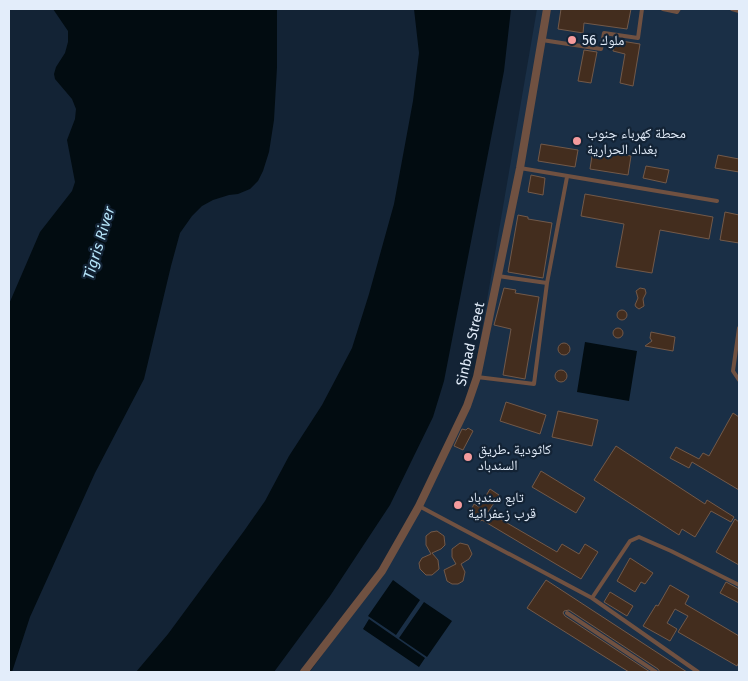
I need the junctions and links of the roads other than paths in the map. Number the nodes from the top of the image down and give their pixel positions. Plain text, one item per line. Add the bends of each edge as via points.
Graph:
1 (546, 9) edge
2 (642, 9) edge
3 (663, 9) edge
4 (679, 9) edge
5 (732, 9) edge
6 (739, 11) edge
7 (542, 40) junction
8 (520, 168) junction
9 (567, 177) junction
10 (717, 201) dead end
11 (498, 276) junction
12 (547, 283) junction
13 (739, 328) edge
14 (477, 377) junction
15 (739, 380) edge
16 (419, 506) junction
17 (739, 585) edge
18 (592, 598) junction
19 (567, 613) dead end
20 (304, 672) edge
21 (656, 672) edge
22 (698, 672) edge

1 - 7 street, Sinbad Street
2 - 7 lane via 638,38 604,33 601,49
3 - 4 lane via 677,12
5 - 6 lane
7 - 8 street, Sinbad Street
8 - 9 lane
8 - 11 street, Sinbad Street
9 - 10 lane
9 - 12 lane
11 - 12 lane
11 - 14 street, Sinbad Street
12 - 14 lane via 534,384
13 - 15 lane via 733,371
14 - 16 street, Sinbad Street via 467,406
16 - 18 lane
16 - 20 street, Sinbad Street via 382,570
17 - 18 lane via 639,537 630,541
18 - 22 lane
19 - 21 lane

